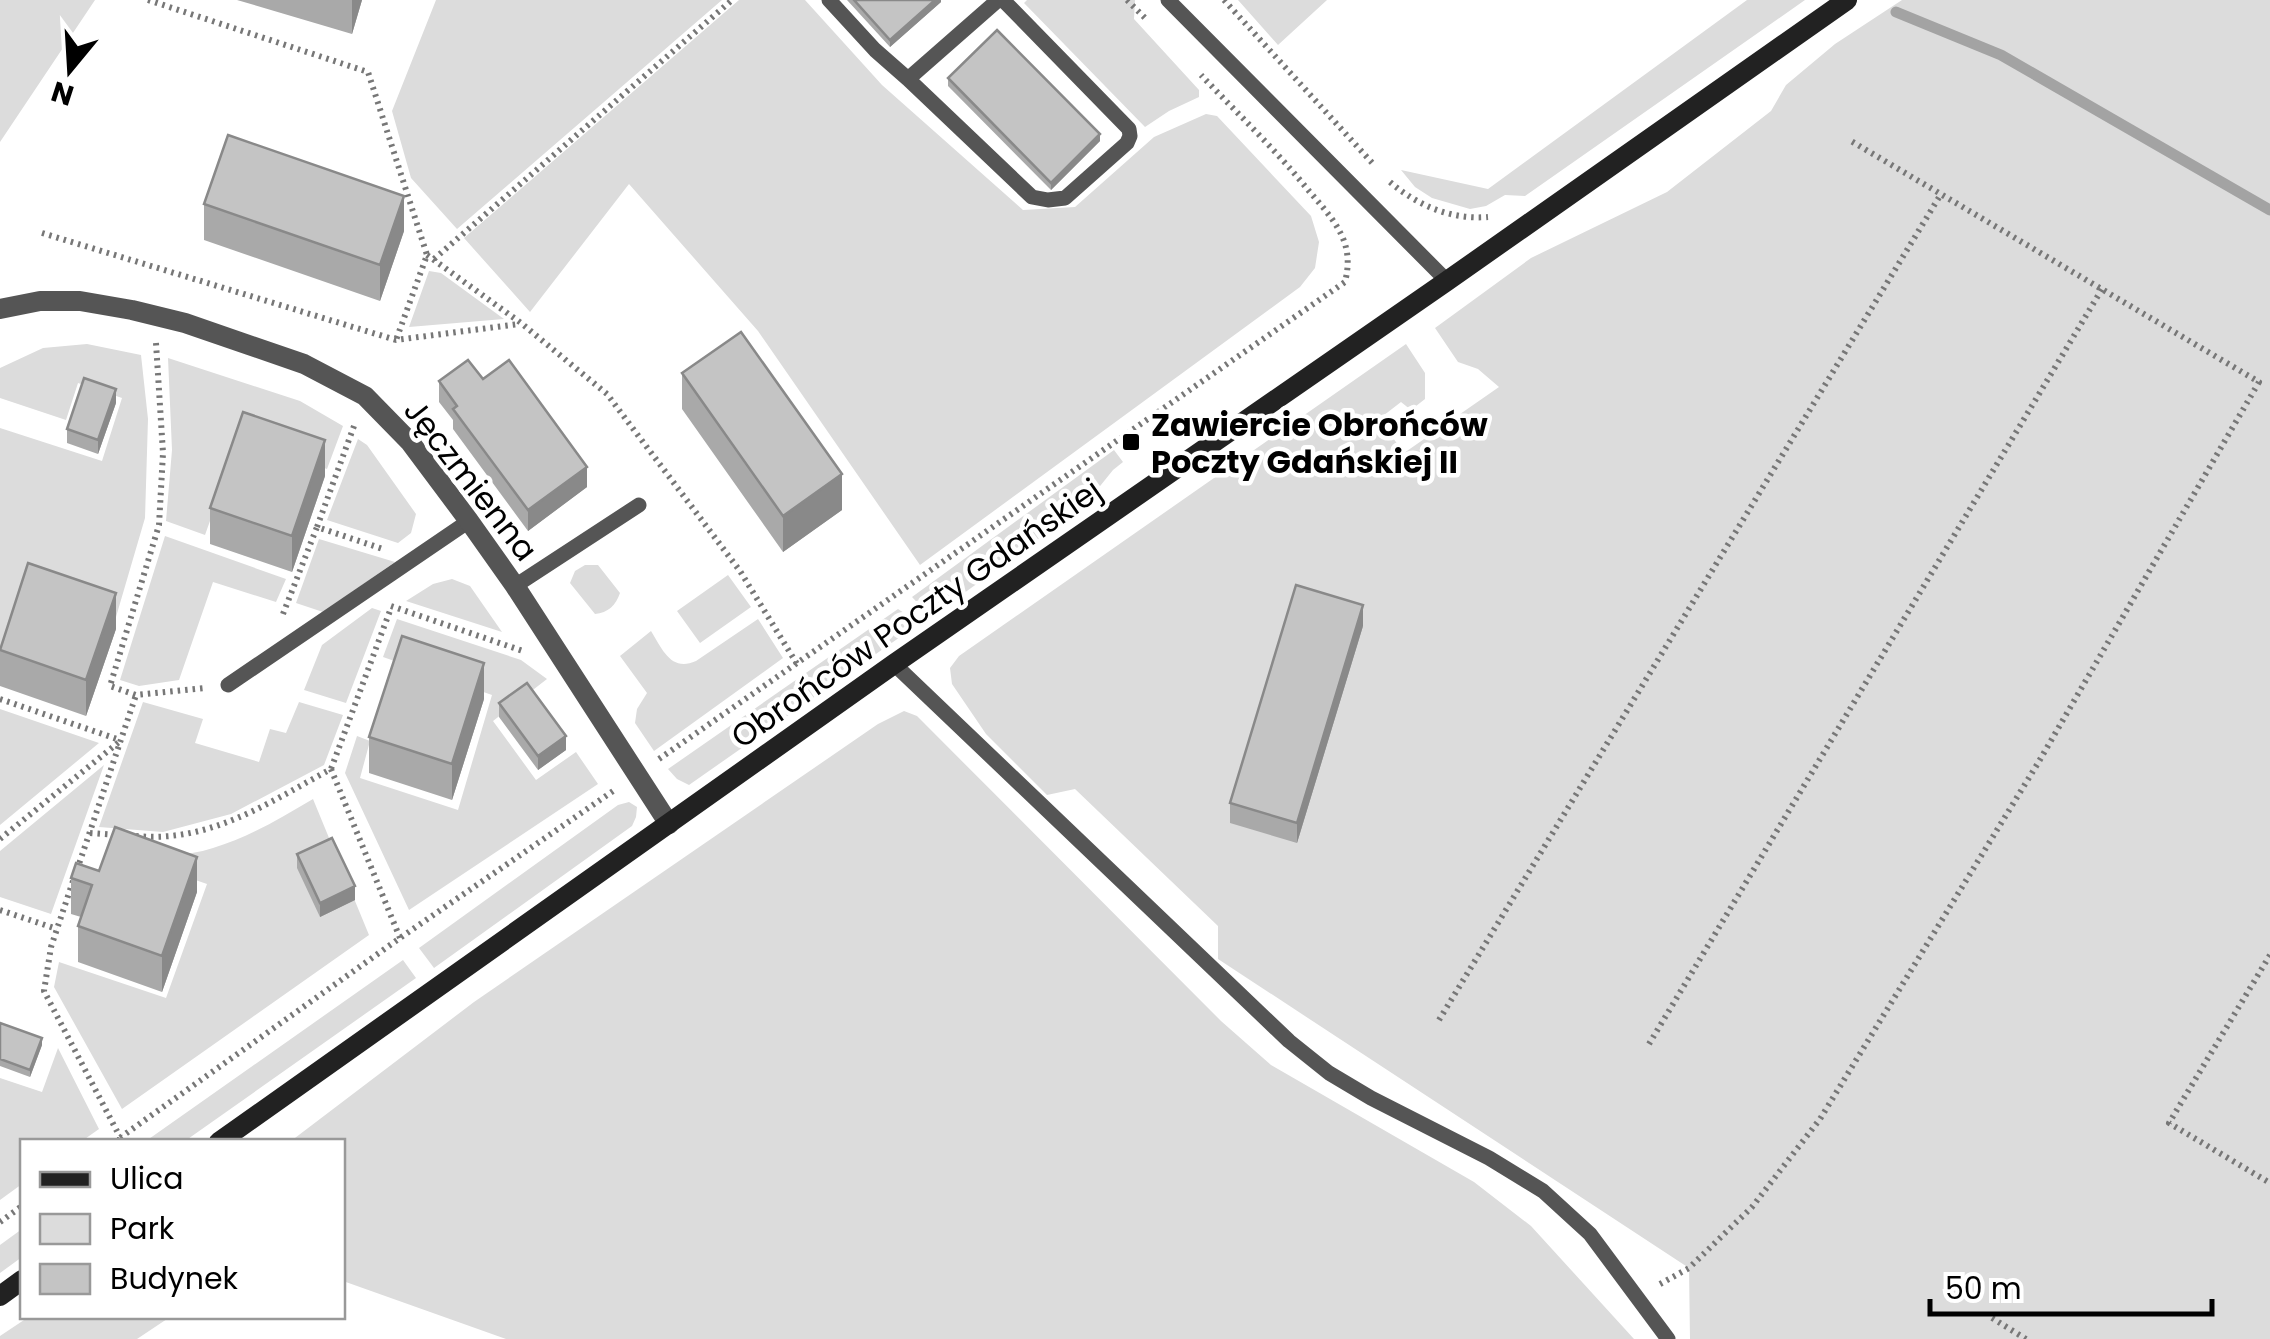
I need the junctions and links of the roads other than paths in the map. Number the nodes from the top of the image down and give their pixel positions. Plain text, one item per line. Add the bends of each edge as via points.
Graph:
1 (829, 0) edge
2 (970, 0) edge
3 (1000, 0) edge
4 (1168, 0) edge
5 (1847, 0) edge
6 (982, 14) junction
7 (908, 79) junction
8 (1447, 281) junction
9 (0, 309) edge
10 (638, 505) dead end
11 (469, 521) junction
12 (515, 586) junction
13 (894, 664) junction
14 (228, 685) road end
15 (669, 824) junction
16 (223, 1139) edge
17 (1668, 1339) edge

1 - 7 lane
2 - 6 lane
3 - 6 lane
3 - 7 lane via 1129,129 1127,142 1072,194 1032,197
4 - 8 lane
5 - 8 street, Obrońców Poczty Gdańskiej
6 - 7 lane
8 - 13 street, Obrońców Poczty Gdańskiej
9 - 11 street, Jęczmienna via 80,301 132,310 304,364 366,396
10 - 12 lane
11 - 12 street, Jęczmienna
11 - 14 lane
12 - 15 street, Jęczmienna
13 - 15 street, Obrońców Poczty Gdańskiej
13 - 17 lane via 1288,1041 1329,1073 1543,1191 1590,1234
15 - 16 street, Obrońców Poczty Gdańskiej

